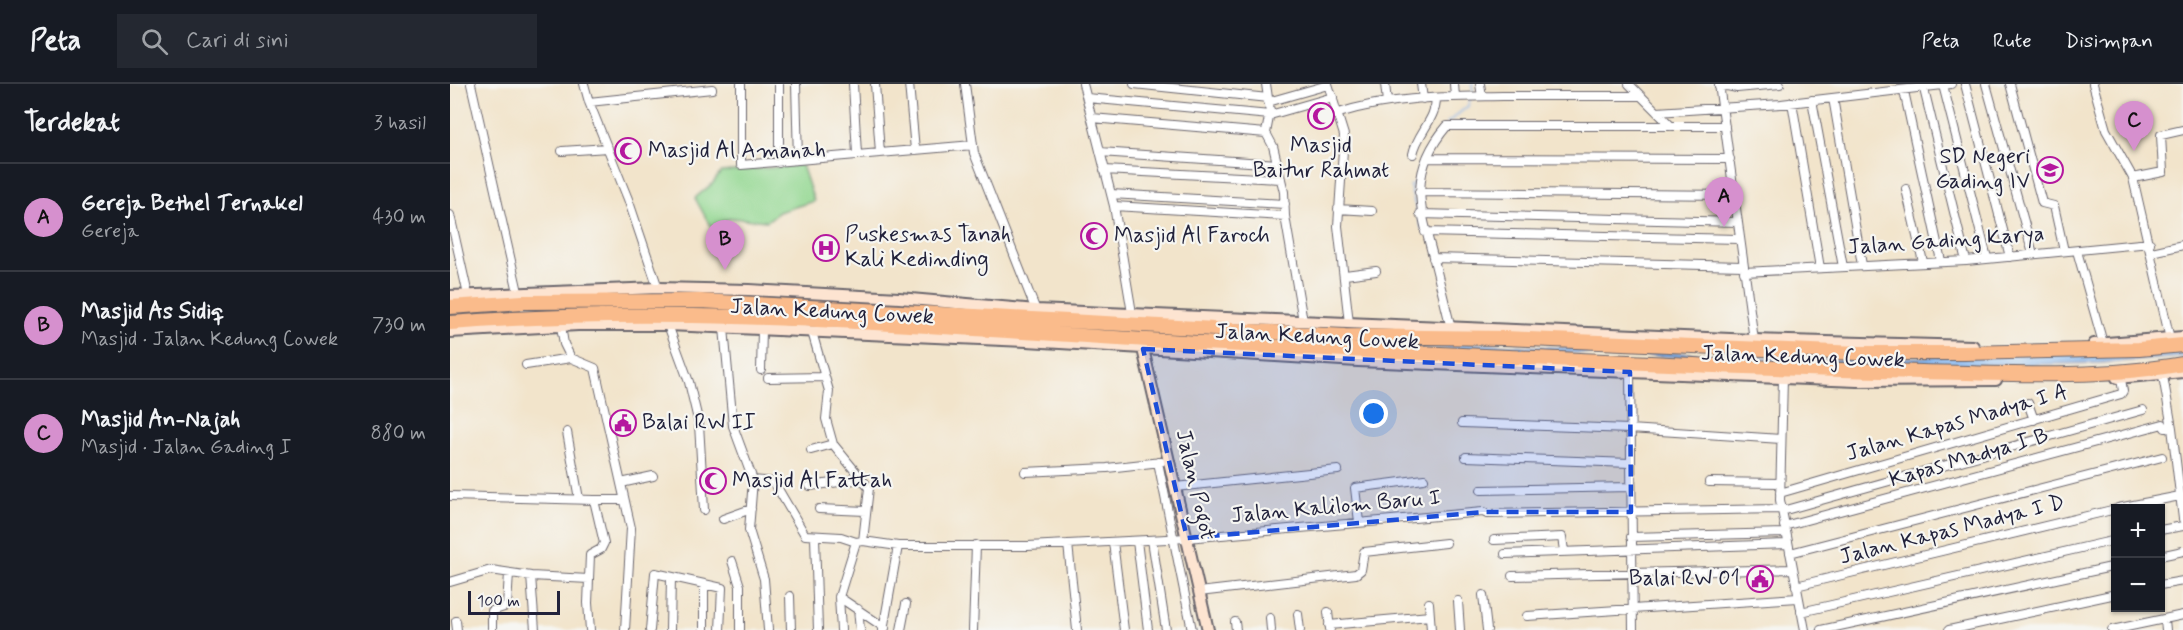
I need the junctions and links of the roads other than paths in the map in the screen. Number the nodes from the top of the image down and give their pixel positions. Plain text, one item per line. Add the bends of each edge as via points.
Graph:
1 (471, 84) edge
2 (584, 84) edge
3 (741, 84) edge
4 (778, 84) edge
5 (796, 84) edge
6 (853, 84) edge
7 (875, 84) edge
8 (909, 84) edge
9 (965, 84) edge
10 (1083, 84) edge
11 (1134, 84) edge
12 (1266, 84) edge
13 (1385, 84) edge
14 (1421, 84) edge
15 (1454, 84) edge
16 (1480, 84) edge
17 (1629, 84) edge
18 (1780, 84) edge
19 (1965, 84) edge
20 (1986, 84) edge
21 (2010, 84) edge
22 (1328, 85) edge
23 (1947, 85) edge
24 (2096, 85) edge
25 (712, 89) dead end
26 (1719, 89) edge
27 (1924, 89) junction
28 (1904, 91) junction
29 (1641, 96) junction
30 (1333, 97) junction
31 (1455, 97) junction
32 (1475, 97) junction
33 (1087, 98) junction
34 (1436, 98) junction
35 (1833, 98) junction
36 (1422, 99) junction
37 (1268, 100) junction
38 (1812, 100) junction
39 (589, 102) junction
40 (1387, 102) junction
41 (1792, 102) junction
42 (1722, 108) junction
43 (1657, 112) junction
44 (1339, 113) junction
45 (1270, 115) junction
46 (1092, 118) junction
47 (1671, 126) junction
48 (1725, 126) junction
49 (2183, 130) edge
50 (1266, 132) junction
51 (973, 145) junction
52 (608, 148) junction
53 (915, 150) junction
54 (562, 151) dead end
55 (1100, 152) junction
56 (880, 153) junction
57 (857, 154) junction
58 (1413, 154) dead end
59 (1427, 158) junction
60 (1730, 159) junction
61 (798, 160) junction
62 (779, 163) junction
63 (1278, 164) junction
64 (1104, 170) junction
65 (1281, 178) junction
66 (2133, 178) junction
67 (1906, 189) dead end
68 (1419, 192) junction
69 (1111, 194) junction
70 (1736, 195) junction
71 (1285, 204) junction
72 (1114, 206) junction
73 (1338, 209) junction
74 (1372, 211) dead end
75 (1420, 214) junction
76 (450, 215) edge
77 (1286, 216) junction
78 (1738, 222) junction
79 (1425, 232) junction
80 (1739, 240) junction
81 (2183, 245) edge
82 (2151, 248) junction
83 (2064, 251) junction
84 (2077, 251) junction
85 (2033, 254) junction
86 (2010, 257) junction
87 (1433, 258) junction
88 (1987, 258) junction
89 (1941, 261) junction
90 (1966, 261) junction
91 (1923, 262) junction
92 (1862, 265) junction
93 (1843, 267) junction
94 (1820, 268) junction
95 (1744, 269) junction
96 (1376, 271) dead end
97 (1344, 275) junction
98 (658, 288) junction
99 (518, 292) junction
100 (450, 296) edge
101 (468, 296) junction
102 (749, 296) junction
103 (450, 307) edge
104 (1132, 313) junction
105 (829, 314) junction
106 (1037, 314) junction
107 (813, 317) junction
108 (1303, 321) junction
109 (450, 323) edge
110 (1349, 323) junction
111 (668, 324) junction
112 (488, 325) junction
113 (561, 326) junction
114 (724, 328) junction
115 (762, 330) junction
116 (450, 332) edge
117 (1449, 332) junction
118 (1506, 333) junction
119 (1027, 337) junction
120 (2183, 337) edge
121 (1754, 340) junction
122 (2176, 342) edge
123 (2103, 343) junction
124 (2120, 346) junction
125 (1143, 349) junction
126 (1768, 350) junction
127 (571, 358) junction
128 (1852, 359) junction
129 (1498, 362) junction
130 (526, 364) dead end
131 (2183, 364) edge
132 (1831, 365) junction
133 (761, 370) dead end
134 (1630, 372) junction
135 (1922, 372) junction
136 (2166, 372) junction
137 (2183, 372) edge
138 (2120, 374) junction
139 (824, 377) junction
140 (768, 378) dead end
141 (1783, 378) junction
142 (2028, 403) dead end
143 (2143, 410) dead end
144 (2034, 420) junction
145 (1462, 423) dead end
146 (2172, 428) junction
147 (1630, 429) junction
148 (567, 432) dead end
149 (1781, 439) junction
150 (833, 444) junction
151 (811, 450) dead end
152 (2162, 457) dead end
153 (1466, 458) dead end
154 (1164, 462) junction
155 (1630, 463) junction
156 (1338, 471) dead end
157 (1025, 472) dead end
158 (653, 476) dead end
159 (861, 479) junction
160 (1424, 479) dead end
161 (753, 480) junction
162 (1709, 482) dead end
163 (621, 483) junction
164 (1780, 483) junction
165 (810, 486) dead end
166 (1175, 487) junction
167 (1630, 487) junction
168 (1481, 490) dead end
169 (1780, 493) junction
170 (450, 496) edge
171 (2180, 496) junction
172 (579, 500) junction
173 (594, 500) junction
174 (624, 500) junction
175 (2141, 504) edge
176 (751, 509) junction
177 (819, 509) dead end
178 (704, 510) dead end
179 (1782, 510) junction
180 (2111, 510) edge
181 (866, 512) junction
182 (1630, 512) junction
183 (723, 519) dead end
184 (2183, 519) edge
185 (1359, 522) junction
186 (2183, 526) edge
187 (2165, 529) edge
188 (1784, 530) junction
189 (815, 537) junction
190 (1631, 537) junction
191 (1187, 538) junction
192 (1173, 539) junction
193 (1152, 540) junction
194 (1494, 540) dead end
195 (1137, 541) junction
196 (2111, 541) edge
197 (859, 542) junction
198 (1113, 542) junction
199 (1446, 543) dead end
200 (1068, 544) junction
201 (1787, 544) junction
202 (898, 546) junction
203 (976, 546) junction
204 (1631, 550) junction
205 (2183, 551) edge
206 (1564, 552) junction
207 (1790, 553) junction
208 (1505, 554) dead end
209 (2165, 555) edge
210 (732, 561) dead end
211 (2111, 567) edge
212 (1793, 569) junction
213 (509, 573) junction
214 (1631, 574) junction
215 (531, 576) junction
216 (1512, 576) dead end
217 (671, 577) junction
218 (589, 579) junction
219 (2183, 581) edge
220 (450, 582) edge
221 (2165, 584) edge
222 (704, 586) junction
223 (1796, 586) junction
224 (1199, 592) junction
225 (1483, 595) dead end
226 (2111, 595) edge
227 (790, 596) dead end
228 (839, 597) junction
229 (1798, 598) junction
230 (1458, 601) dead end
231 (1429, 603) dead end
232 (906, 604) dead end
233 (858, 609) junction
234 (1632, 611) junction
235 (1328, 612) dead end
236 (1801, 612) junction
237 (1298, 614) dead end
238 (2183, 615) edge
239 (1430, 616) junction
240 (1527, 616) dead end
241 (1270, 618) dead end
242 (2165, 620) junction
243 (456, 621) dead end
244 (884, 628) edge
245 (1329, 628) edge
246 (457, 630) edge
247 (492, 630) edge
248 (535, 630) edge
249 (590, 630) edge
250 (625, 630) edge
251 (650, 630) edge
252 (670, 630) edge
253 (704, 630) edge
254 (720, 630) edge
255 (740, 630) edge
256 (768, 630) edge
257 (791, 630) edge
258 (818, 630) edge
259 (841, 630) edge
260 (860, 630) edge
261 (901, 630) edge
262 (972, 630) edge
263 (1077, 630) edge
264 (1124, 630) edge
265 (1148, 630) edge
266 (1166, 630) edge
267 (1192, 630) edge
268 (1208, 630) edge
269 (1271, 630) edge
270 (1300, 630) edge
271 (1431, 630) edge
272 (1460, 630) edge
273 (1487, 630) edge
274 (1633, 630) edge
275 (1805, 630) edge
276 (1821, 630) edge
277 (1949, 630) edge
278 (2117, 630) edge
279 (2166, 630) edge

1 - 99 street
2 - 39 street
3 - 62 street via 740,163
4 - 62 street
5 - 61 street
6 - 57 street
7 - 56 street
8 - 53 street
9 - 51 street
10 - 33 street
11 - 37 street
12 - 37 street
13 - 40 street
14 - 36 street
15 - 31 street
16 - 32 street
17 - 29 street
18 - 26 street
19 - 86 street
20 - 85 street
21 - 83 street via 2042,203 2054,206
22 - 30 street
22 - 37 street
23 - 27 street
23 - 88 street
24 - 66 street via 2106,130
25 - 39 street
26 - 42 street
27 - 28 street
27 - 90 street
28 - 35 street
28 - 89 street
29 - 32 street
29 - 43 street
30 - 44 street
30 - 45 street
31 - 32 street
31 - 34 street
33 - 45 street
33 - 46 street
34 - 36 street
34 - 58 street via 1436,112 1416,140
35 - 38 street
35 - 92 street
36 - 40 street
37 - 45 street
38 - 41 street
38 - 93 street
39 - 52 street
40 - 44 street
41 - 42 street
41 - 94 street
42 - 43 street
42 - 48 street
43 - 47 street
44 - 73 street via 1344,135
45 - 50 street
46 - 50 street
46 - 55 street
47 - 48 street
47 - 59 street via 1447,126
48 - 60 street
49 - 66 street via 2161,135 2163,172
50 - 63 street
51 - 53 street
51 - 106 street
52 - 54 street
52 - 98 street
53 - 56 street
55 - 63 street
55 - 64 street
56 - 57 street
57 - 61 street
59 - 60 street
59 - 68 street
60 - 70 street
61 - 62 street
63 - 65 street
64 - 65 street
64 - 69 street
65 - 71 street
66 - 82 street
67 - 91 street
68 - 70 street
68 - 75 street
69 - 71 street
69 - 72 street
70 - 78 street
71 - 77 street
72 - 77 street
72 - 104 street
73 - 74 street
73 - 97 street
75 - 78 street
75 - 79 street
76 - 101 street
77 - 108 street
78 - 80 street
79 - 80 street
79 - 87 street
80 - 95 street
81 - 82 street, Jalan Gading Karya
82 - 84 street, Jalan Gading Karya
82 - 122 street
83 - 84 street, Jalan Gading Karya
83 - 85 street, Jalan Gading Karya
84 - 123 street
85 - 86 street, Jalan Gading Karya
86 - 88 street, Jalan Gading Karya
87 - 95 street, Jalan Gading Karya
87 - 117 street
88 - 90 street, Jalan Gading Karya
89 - 90 street, Jalan Gading Karya
89 - 91 street, Jalan Gading Karya
91 - 92 street, Jalan Gading Karya
92 - 93 street, Jalan Gading Karya
93 - 94 street, Jalan Gading Karya
94 - 95 street, Jalan Gading Karya
95 - 121 street
96 - 97 street
97 - 110 street
98 - 99 main road, Jalan Kedung Cowek
98 - 102 main road, Jalan Kedung Cowek
99 - 101 main road, Jalan Kedung Cowek
100 - 101 main road, Jalan Kedung Cowek
102 - 103 highway, Jalan Kedung Cowek
102 - 106 main road, Jalan Kedung Cowek via 899,298
102 - 107 highway, Jalan Kedung Cowek
104 - 106 main road, Jalan Kedung Cowek
104 - 108 main road, Jalan Kedung Cowek
105 - 106 highway, Jalan Kedung Cowek
105 - 107 highway, Jalan Kedung Cowek
105 - 119 highway, Jalan Kedung Cowek
106 - 117 highway, Jalan Kedung Cowek via 1345,336
107 - 112 highway, Jalan Kedung Cowek via 614,316
107 - 115 main road, Jalan Kedung Cowek
107 - 119 main road, Jalan Kedung Cowek
107 - 139 street
108 - 110 main road, Jalan Kedung Cowek
109 - 112 highway, Jalan Kedung Cowek
110 - 117 main road, Jalan Kedung Cowek
111 - 113 main road, Jalan Kedung Cowek
111 - 114 main road, Jalan Kedung Cowek
111 - 178 street via 699,424
112 - 113 main road, Jalan Kedung Cowek
112 - 116 main road, Jalan Kedung Cowek
113 - 127 street
114 - 115 main road, Jalan Kedung Cowek
114 - 161 street via 733,426
115 - 133 street
117 - 118 highway, Jalan Kedung Cowek
118 - 121 main road, Jalan Kedung Cowek
118 - 126 highway, Jalan Kedung Cowek
119 - 125 main road, Jalan Kedung Cowek
119 - 129 highway, Jalan Kedung Cowek
120 - 122 main road, Jalan Kedung Cowek
121 - 123 main road, Jalan Kedung Cowek via 1963,346
122 - 124 highway, Jalan Kedung Cowek
123 - 124 main road, Jalan Kedung Cowek
124 - 128 highway, Jalan Kedung Cowek
125 - 129 main road, Jalan Kedung Cowek
125 - 154 main road, Jalan Pogot
126 - 128 highway, Jalan Kedung Cowek
126 - 132 highway via 1831,355
127 - 130 street
127 - 163 street via 596,368
128 - 135 highway via 1852,367
129 - 132 highway, Jalan Kedung Cowek
129 - 134 main road, Jalan Kedung Cowek
131 - 136 highway, Jalan Kedung Cowek
132 - 135 highway, Jalan Kedung Cowek
134 - 141 main road, Jalan Kedung Cowek
134 - 147 street
135 - 138 highway, Jalan Kedung Cowek
136 - 137 main road, Jalan Kedung Cowek
136 - 138 highway, Jalan Kedung Cowek
136 - 146 street
138 - 141 main road, Jalan Kedung Cowek via 1932,381
138 - 144 street, Jalan Kapas Madya I A via 2121,394
139 - 140 street
139 - 150 street via 829,395 826,419
141 - 149 street
142 - 144 street
143 - 179 street, Jalan Kalilom Baru I
144 - 169 street, Jalan Kapas Madya I A
145 - 147 street
146 - 171 street
146 - 188 street, Kapas Madya I B via 2163,424
147 - 149 street
147 - 155 street
148 - 172 street
149 - 164 street
150 - 151 street
150 - 159 street
152 - 207 street
153 - 155 street
154 - 157 street
154 - 166 main road, Jalan Pogot
154 - 192 street, Jalan Pogot
155 - 167 street
156 - 166 street
158 - 163 street
159 - 165 street
159 - 181 street via 870,488
160 - 185 street via 1355,488
161 - 176 street
161 - 189 street via 774,482 802,532
162 - 164 street
163 - 174 street
164 - 169 street
166 - 191 main road, Jalan Pogot
167 - 168 street
167 - 182 street
169 - 179 street
170 - 172 street
171 - 175 street, Jalan Kapas Madya I D
171 - 184 street
172 - 173 street
173 - 174 street
173 - 218 street via 604,543 590,555
174 - 250 street via 632,540
176 - 183 street
176 - 256 street via 749,531 766,587
177 - 181 street
179 - 182 street, Jalan Kalilom Baru I
179 - 188 street
180 - 223 street, Jalan Kapas Madya I D
181 - 197 street
182 - 185 street, Jalan Kalilom Baru I via 1483,512
182 - 190 street
185 - 191 street, Jalan Kalilom Baru I
186 - 187 street
188 - 190 street, Kapas Madya I B
188 - 201 street
189 - 197 street, Jalan Kalilom Baru I
189 - 258 street
190 - 204 street
191 - 192 street, Jalan Kalilom Baru I
191 - 224 main road, Jalan Pogot
192 - 193 street, Jalan Kalilom Baru I
192 - 267 street, Jalan Pogot
193 - 195 street, Jalan Kalilom Baru I
193 - 266 street
194 - 206 street via 1562,537
195 - 198 street, Jalan Kalilom Baru I
195 - 265 street
196 - 236 street
197 - 202 street, Jalan Kalilom Baru I
197 - 228 street
198 - 200 street, Jalan Kalilom Baru I
198 - 264 street
199 - 224 street via 1364,552 1361,570 1356,574
200 - 203 street, Jalan Kalilom Baru I
200 - 263 street
201 - 204 street
201 - 207 street
202 - 203 street, Jalan Kalilom Baru I
202 - 244 street
203 - 262 street
204 - 206 street
204 - 214 street
205 - 209 street
206 - 208 street
207 - 212 street
210 - 255 street via 740,586
211 - 276 street
212 - 214 street
212 - 223 street
213 - 215 street
213 - 220 street via 491,570
213 - 247 street via 507,606 492,612
214 - 216 street
214 - 234 street
215 - 218 street
215 - 248 street
217 - 222 street
217 - 251 street via 653,574
217 - 252 street
218 - 249 street
219 - 221 street
222 - 253 street
222 - 254 street via 722,589
223 - 229 street
224 - 268 main road, Jalan Pogot
225 - 273 street
226 - 277 street
227 - 257 street
228 - 233 street
228 - 259 street
229 - 234 street
229 - 236 street
230 - 272 street
231 - 239 street
232 - 261 street
233 - 244 street
233 - 260 street
234 - 240 street
234 - 274 street
235 - 245 street
236 - 275 street
237 - 270 street
238 - 242 street
239 - 245 street
239 - 271 street
241 - 269 street
242 - 278 street
242 - 279 street
243 - 246 street

